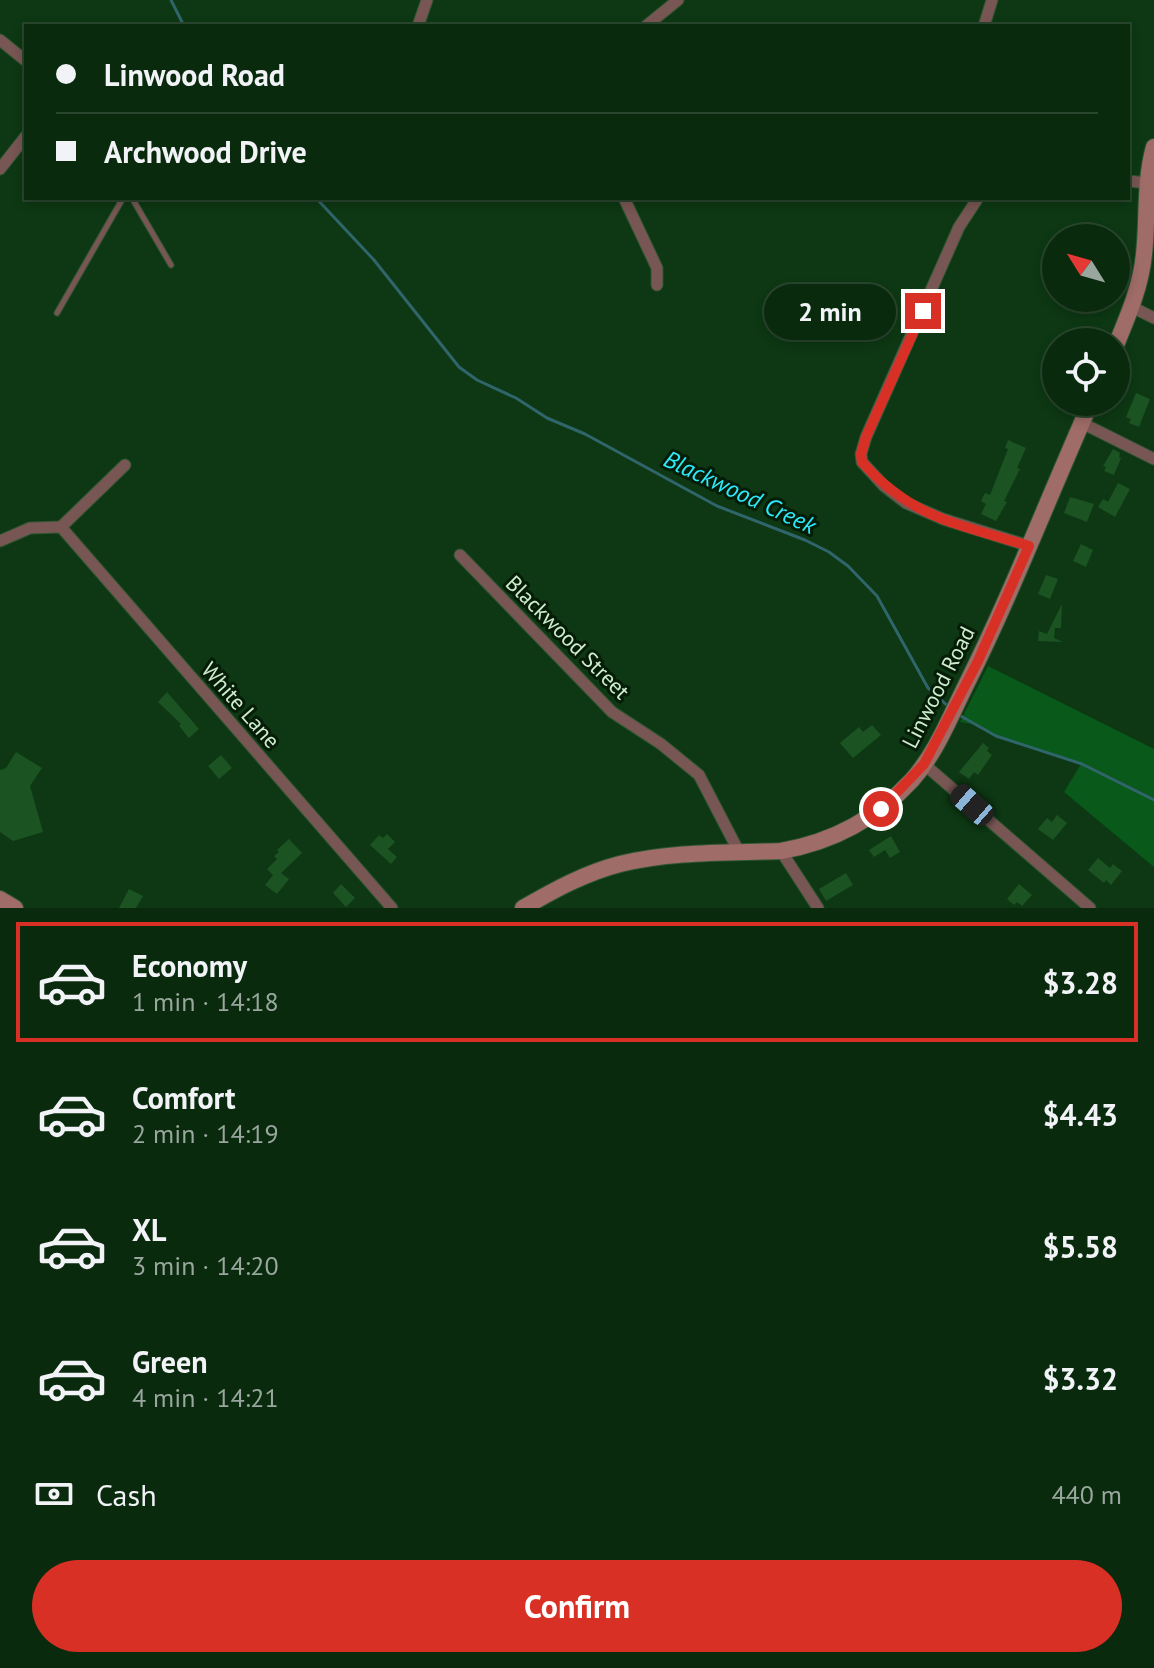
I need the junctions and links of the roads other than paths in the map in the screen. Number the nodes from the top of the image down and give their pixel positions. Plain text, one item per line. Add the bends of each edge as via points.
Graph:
1 (427, 0) edge
2 (678, 0) edge
3 (992, 0) edge
4 (419, 24) edge
5 (648, 24) edge
6 (985, 24) edge
7 (0, 40) edge
8 (24, 59) edge
9 (24, 139) edge
10 (1154, 147) edge
11 (0, 169) edge
12 (1130, 181) edge
13 (1148, 183) junction
14 (122, 200) edge
15 (133, 200) edge
16 (625, 200) edge
17 (977, 200) edge
18 (171, 265) dead end
19 (657, 285) dead end
20 (1132, 307) junction
21 (57, 313) dead end
22 (1154, 318) edge
23 (1123, 328) edge
24 (1085, 416) edge
25 (1082, 423) junction
26 (1154, 459) edge
27 (125, 465) dead end
28 (61, 527) junction
29 (0, 541) edge
30 (1029, 546) junction
31 (460, 555) dead end
32 (924, 764) junction
33 (781, 851) junction
34 (739, 852) junction
35 (0, 899) edge
36 (15, 908) edge
37 (392, 908) edge
38 (523, 908) edge
39 (818, 908) edge
40 (1090, 908) edge

1 - 4 street
2 - 5 street
3 - 6 street
7 - 8 street
9 - 11 street
10 - 13 main road
12 - 13 street
13 - 20 main road via 1144,259
14 - 21 lane
15 - 18 lane
16 - 19 street via 657,268
17 - 30 street via 959,227 862,462 906,503
20 - 22 street
20 - 23 main road
24 - 25 main road, Linwood Road
25 - 26 street
25 - 30 main road, Linwood Road
27 - 28 street
28 - 29 street via 30,528
28 - 37 street, White Lane
30 - 32 main road, Linwood Road
31 - 34 street, Blackwood Street via 612,712 699,775
32 - 33 main road, Linwood Road via 863,821 828,839
32 - 40 street
33 - 34 main road, Linwood Road
33 - 39 street
34 - 38 main road, Linwood Road via 618,864
35 - 36 main road

